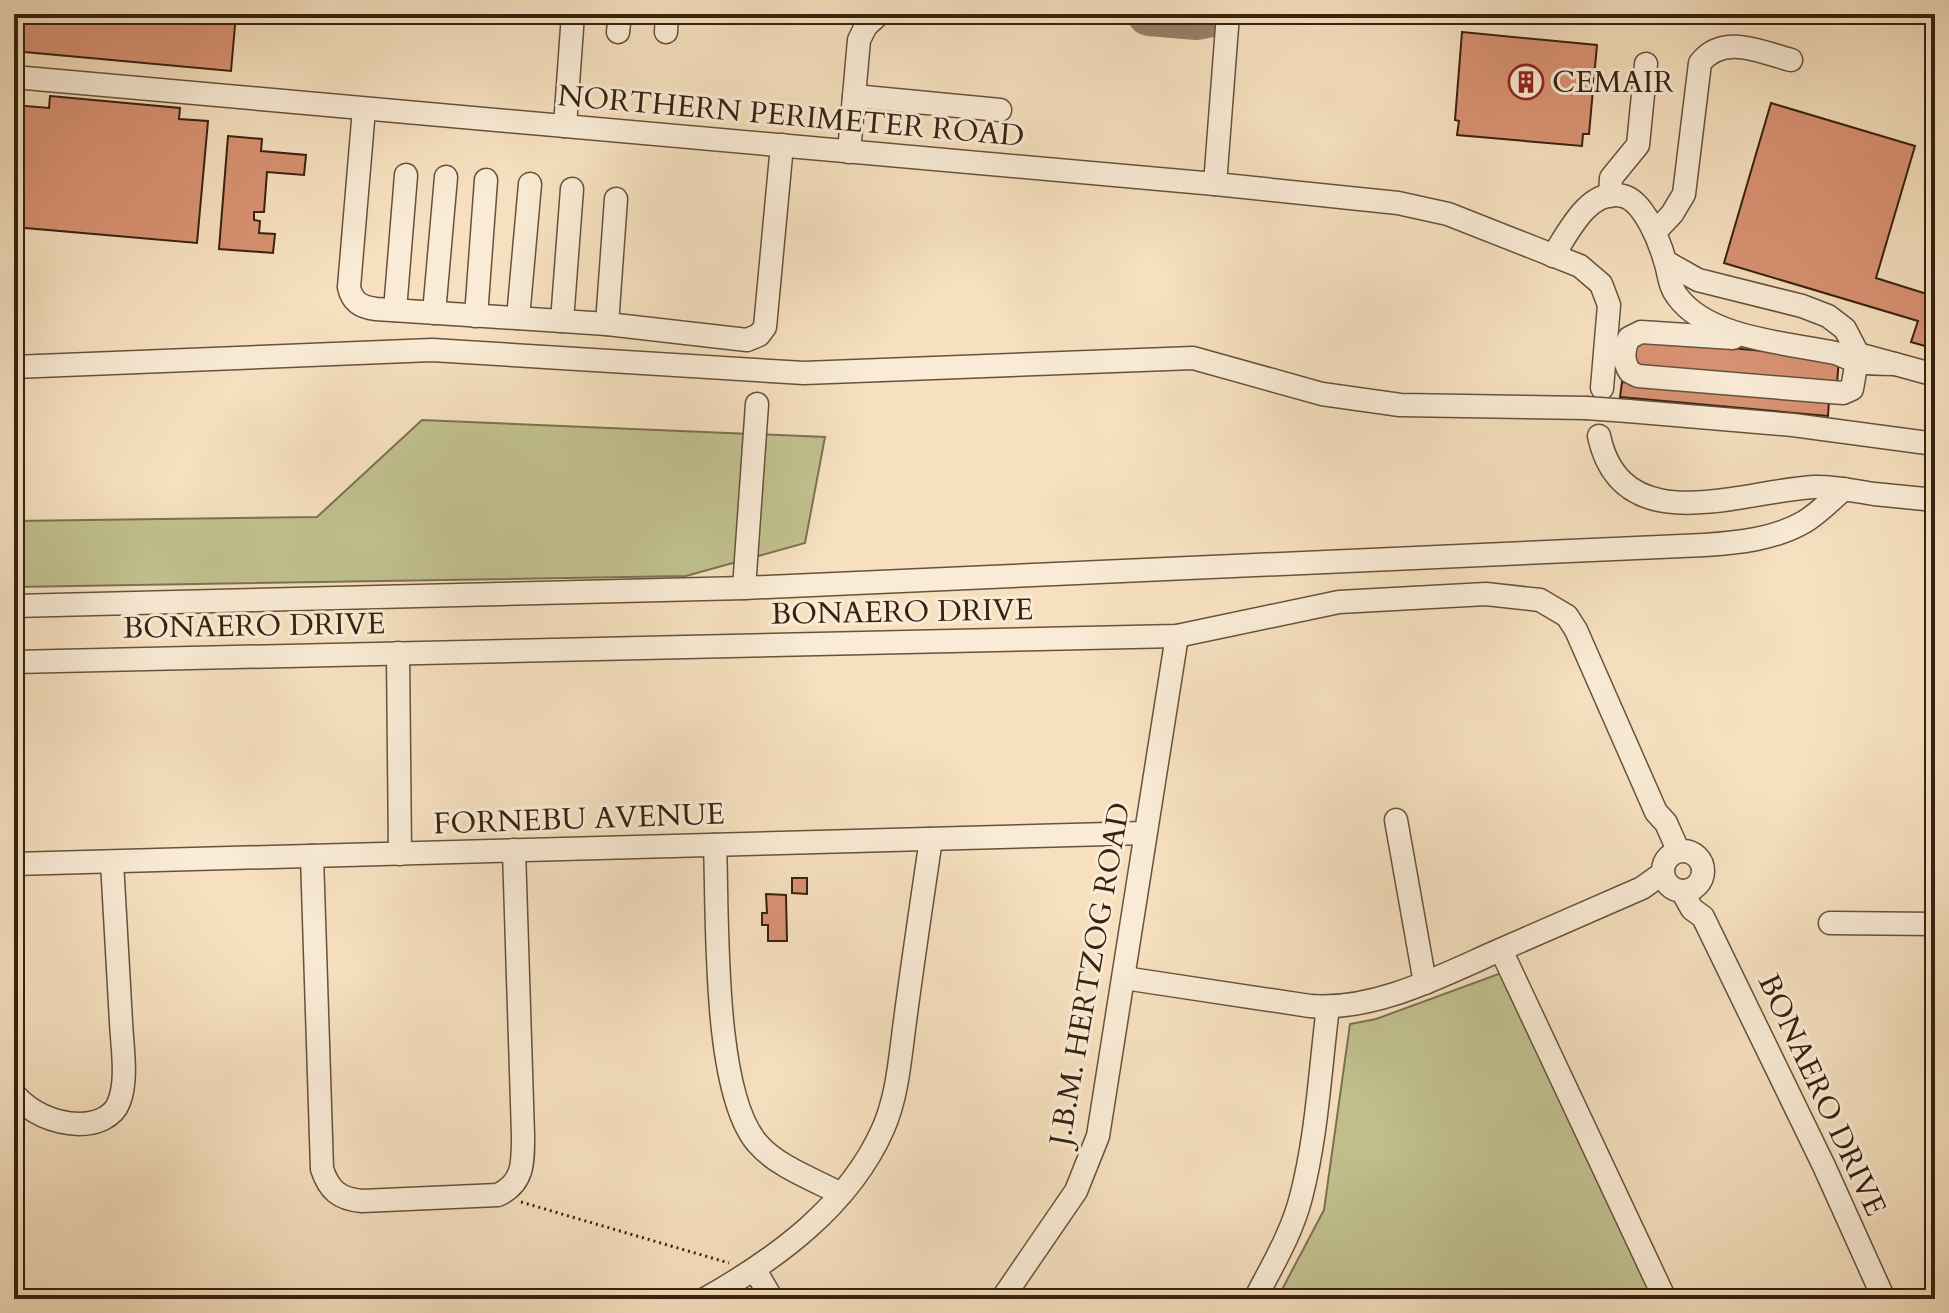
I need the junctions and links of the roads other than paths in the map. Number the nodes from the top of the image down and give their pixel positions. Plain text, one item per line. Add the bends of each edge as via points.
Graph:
1 (573, 14) edge
2 (879, 14) edge
3 (1228, 14) edge
4 (1791, 60) dead end
5 (1646, 64) dead end
6 (14, 77) edge
7 (854, 96) junction
8 (364, 109) junction
9 (1000, 110) dead end
10 (565, 126) junction
11 (782, 145) junction
12 (849, 152) junction
13 (406, 175) dead end
14 (446, 177) dead end
15 (486, 180) dead end
16 (530, 184) dead end
17 (1215, 184) junction
18 (572, 189) dead end
19 (1610, 196) junction
20 (616, 199) dead end
21 (1655, 232) junction
22 (1553, 256) junction
23 (1666, 262) junction
24 (395, 310) junction
25 (434, 313) junction
26 (476, 316) junction
27 (518, 318) junction
28 (562, 321) junction
29 (607, 324) junction
30 (1752, 337) junction
31 (1858, 358) junction
32 (14, 367) edge
33 (1935, 375) edge
34 (1602, 388) dead end
35 (757, 404) dead end
36 (1599, 436) dead end
37 (1935, 444) edge
38 (1844, 489) junction
39 (1935, 500) edge
40 (744, 588) junction
41 (14, 606) edge
42 (1177, 636) junction
43 (398, 653) junction
44 (14, 662) edge
45 (1396, 820) dead end
46 (1145, 833) junction
47 (931, 839) junction
48 (715, 845) junction
49 (514, 850) junction
50 (400, 854) junction
51 (312, 856) junction
52 (112, 862) junction
53 (14, 864) edge
54 (1676, 873) junction
55 (1830, 923) dead end
56 (1935, 924) edge
57 (1501, 950) junction
58 (1124, 978) junction
59 (1425, 983) junction
60 (1328, 1007) junction
61 (14, 1094) edge
62 (841, 1194) junction
63 (755, 1270) junction
64 (705, 1299) edge
65 (772, 1299) edge
66 (1002, 1299) edge
67 (1255, 1299) edge
68 (1665, 1299) edge
69 (1884, 1299) edge

1 - 10 street
2 - 7 street via 859,40
3 - 17 street
4 - 21 street via 1733,46 1714,50 1700,63 1684,194
5 - 19 street via 1638,145 1611,178
6 - 8 street, NORTHERN PERIMETER ROAD
7 - 9 street
7 - 12 street
8 - 10 street, NORTHERN PERIMETER ROAD
8 - 24 street via 349,287 361,306
10 - 11 street, NORTHERN PERIMETER ROAD
11 - 12 street, NORTHERN PERIMETER ROAD
11 - 29 street via 765,327 759,335 747,340
12 - 17 street, NORTHERN PERIMETER ROAD
13 - 24 street
14 - 25 street
15 - 26 street
16 - 27 street
17 - 22 street, NORTHERN PERIMETER ROAD via 1424,207
18 - 28 street
19 - 21 street via 1632,201
19 - 22 street via 1579,215
20 - 29 street
21 - 23 street
22 - 34 street, NORTHERN PERIMETER ROAD via 1580,266 1606,293 1609,322
23 - 30 street via 1677,297 1716,324
23 - 31 street via 1698,280 1828,316 1845,329
24 - 25 street
25 - 26 street
26 - 27 street
27 - 28 street
28 - 29 street
30 - 31 street
30 - 31 street via 1641,332 1629,338 1625,362 1638,376 1843,393 1852,389
31 - 33 street
32 - 37 street, bridge via 432,350 804,373 1193,358 1322,394 1400,405 1628,411
35 - 40 street
36 - 38 street via 1619,477 1658,502
38 - 39 street
38 - 40 street via 1804,522 1736,543
40 - 41 street
42 - 43 street, BONAERO DRIVE
42 - 46 street, J.B.M. HERTZOG ROAD
42 - 54 street, BONAERO DRIVE via 1339,602 1486,594 1540,600 1567,616 1576,630 1656,812 1655,824
43 - 44 street, BONAERO DRIVE
43 - 50 street
45 - 59 street
46 - 47 street, FORNEBU AVENUE
46 - 58 street, J.B.M. HERTZOG ROAD
47 - 48 street, FORNEBU AVENUE
47 - 62 street via 891,1105 878,1140
48 - 49 street, FORNEBU AVENUE
48 - 62 street via 721,1006 727,1061 742,1118 770,1155
49 - 50 street, FORNEBU AVENUE
49 - 51 street via 523,1158 517,1179 498,1195 362,1201 347,1200 330,1188 322,1169
50 - 51 street, FORNEBU AVENUE
51 - 52 street, FORNEBU AVENUE
52 - 53 street, FORNEBU AVENUE
52 - 61 street via 120,1100 105,1118 69,1124 41,1116
54 - 57 street via 1656,889 1642,888
54 - 69 street, BONAERO DRIVE via 1704,903 1703,917
55 - 56 street
57 - 59 street
57 - 68 street
58 - 60 street
58 - 66 street, J.B.M. HERTZOG ROAD via 1098,1136 1087,1165 1076,1191
59 - 60 street
60 - 67 street via 1300,1200
62 - 63 street
63 - 64 street
63 - 65 street

